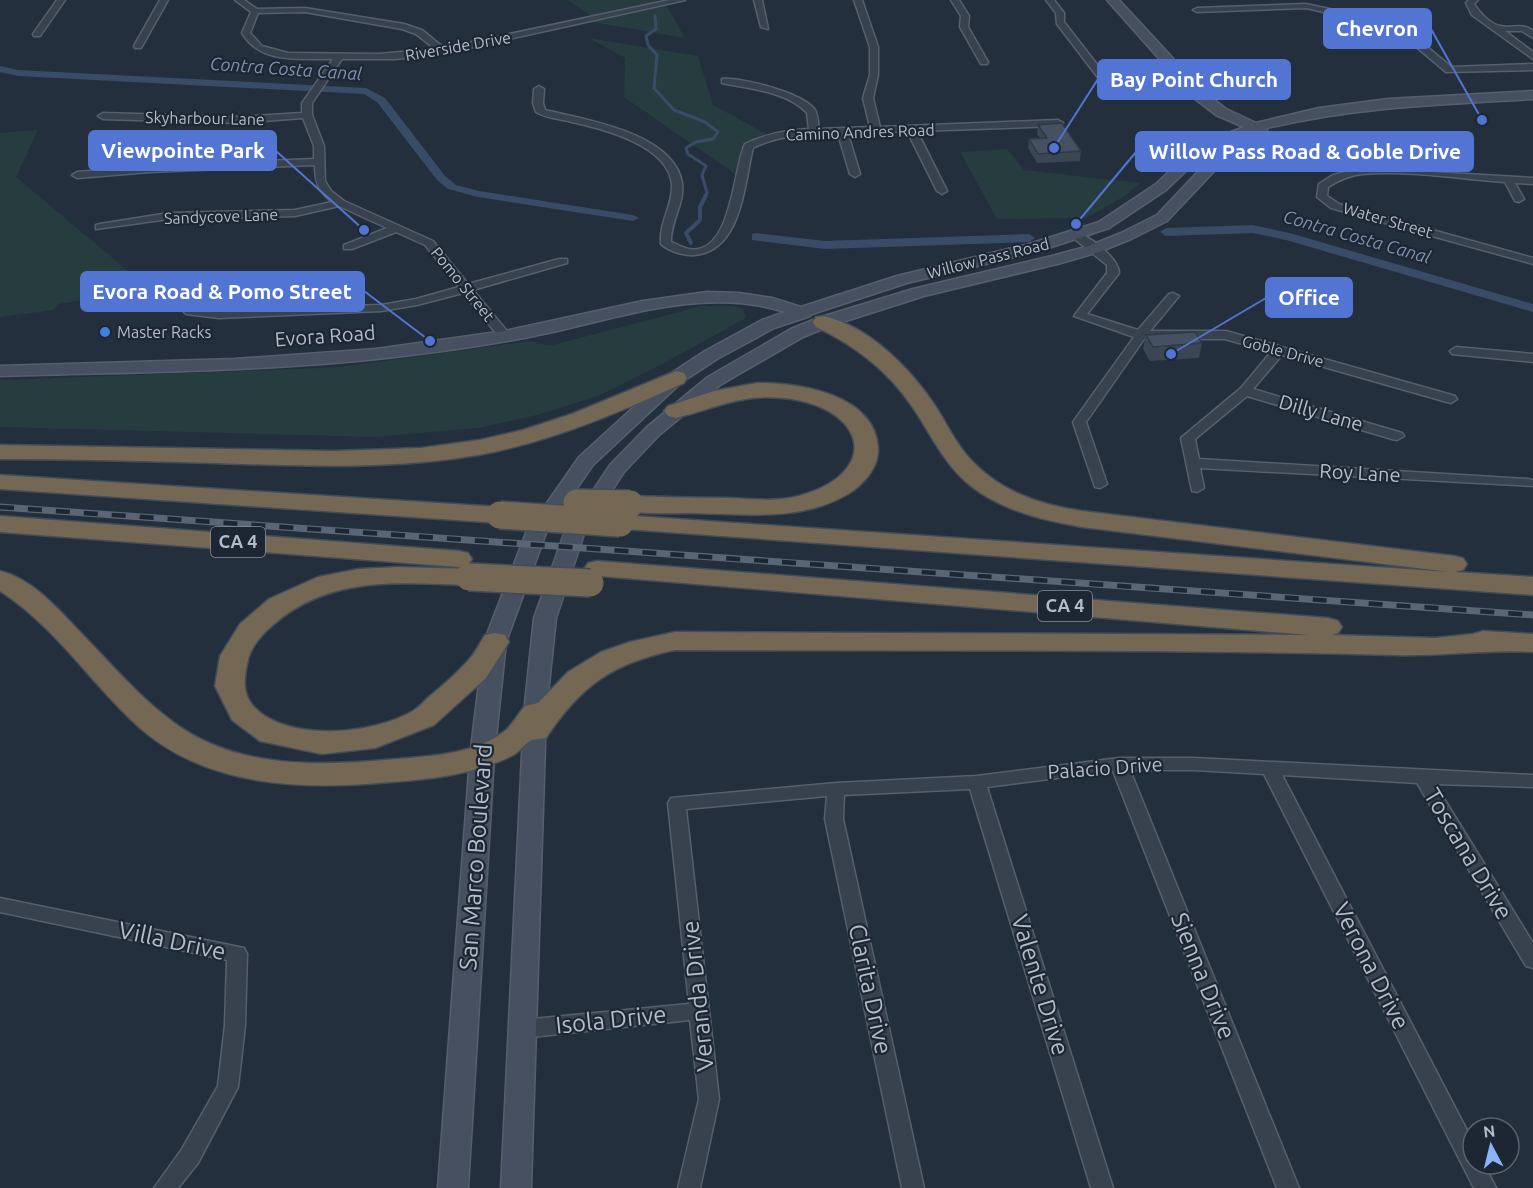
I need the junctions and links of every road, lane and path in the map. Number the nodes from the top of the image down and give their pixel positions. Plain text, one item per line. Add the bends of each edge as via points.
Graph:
1 (61, 0) edge
2 (164, 0) edge
3 (239, 0) edge
4 (681, 0) edge
5 (758, 0) edge
6 (858, 0) edge
7 (955, 0) edge
8 (1050, 0) edge
9 (1113, 0) edge
10 (1474, 0) edge
11 (1197, 10) dead end
12 (255, 11) junction
13 (765, 27) dead end
14 (1501, 32) junction
15 (1529, 32) edge
16 (37, 34) dead end
17 (138, 46) dead end
18 (442, 51) junction
19 (1533, 56) edge
20 (339, 57) junction
21 (984, 62) dead end
22 (1533, 67) edge
23 (725, 81) dead end
24 (1106, 82) dead end
25 (539, 89) dead end
26 (1533, 95) edge
27 (1533, 101) edge
28 (1221, 112) junction
29 (307, 115) junction
30 (103, 116) dead end
31 (1058, 123) edge
32 (1255, 127) junction
33 (911, 129) junction
34 (876, 130) junction
35 (842, 131) junction
36 (815, 132) junction
37 (1271, 135) junction
38 (1218, 141) junction
39 (320, 162) junction
40 (855, 174) dead end
41 (77, 175) dead end
42 (1508, 179) junction
43 (1533, 181) edge
44 (942, 191) dead end
45 (1519, 199) dead end
46 (340, 203) junction
47 (100, 227) dead end
48 (397, 228) junction
49 (1075, 234) junction
50 (348, 247) dead end
51 (1094, 249) junction
52 (563, 261) dead end
53 (1533, 261) edge
54 (468, 288) junction
55 (1173, 296) dead end
56 (190, 312) dead end
57 (800, 312) junction
58 (824, 322) junction
59 (1141, 335) junction
60 (505, 336) junction
61 (1280, 349) junction
62 (1456, 351) dead end
63 (1533, 358) edge
64 (0, 370) edge
65 (676, 378) junction
66 (1245, 391) junction
67 (1451, 399) dead end
68 (676, 411) junction
69 (1397, 436) dead end
70 (0, 452) edge
71 (1192, 463) junction
72 (0, 482) edge
73 (1528, 483) dead end
74 (1100, 484) dead end
75 (1197, 488) dead end
76 (625, 513) junction
77 (0, 524) edge
78 (536, 533) joint
79 (472, 568) junction
80 (1533, 573) edge
81 (0, 579) edge
82 (1533, 586) edge
83 (1500, 641) junction
84 (495, 642) junction
85 (1533, 643) edge
86 (535, 722) junction
87 (482, 757) junction
88 (1119, 764) junction
89 (1269, 769) junction
90 (1422, 777) junction
91 (1533, 781) edge
92 (977, 782) junction
93 (836, 789) junction
94 (677, 803) joint
95 (0, 905) edge
96 (1533, 960) edge
97 (699, 1011) junction
98 (522, 1029) junction
99 (1461, 1141) edge
100 (165, 1188) edge
101 (453, 1188) edge
102 (516, 1188) edge
103 (689, 1188) edge
104 (913, 1188) edge
105 (1102, 1188) edge
106 (1288, 1188) edge

1 - 16 street
2 - 17 street
3 - 12 street
4 - 18 street, Riverside Drive
5 - 13 street
6 - 34 street via 874,47 874,75 868,98
7 - 21 street via 965,16 964,27
8 - 24 street via 1060,13 1060,22
9 - 28 main road via 1193,90
10 - 14 street via 1470,3 1475,13
11 - 22 street via 1306,6 1397,26 1449,70
12 - 18 street via 305,10 404,27 418,32
12 - 20 street, Riverside Drive via 246,33 261,50
14 - 15 street
14 - 19 street
18 - 20 street, Riverside Drive via 408,57
20 - 29 street via 307,103
23 - 36 street via 752,85 801,103 811,112
25 - 36 street, Camino Andres Road via 541,112 593,124 636,140 654,149 669,164 678,193 664,236 666,244 684,253 703,252 724,238 748,146 785,133
26 - 32 main road, Willow Pass Road via 1388,103 1319,112
27 - 37 main road, Willow Pass Road via 1366,113
28 - 32 main road
28 - 38 main road via 1224,129
29 - 30 street, Skyharbour Lane via 238,120
29 - 39 street, Pomo Street via 319,146
31 - 33 street, Camino Andres Road
32 - 37 main road
32 - 38 main road, Willow Pass Road
33 - 34 street, Camino Andres Road
33 - 44 street
34 - 35 street, Camino Andres Road
35 - 36 street, Camino Andres Road
35 - 40 street
37 - 51 main road, Willow Pass Road via 1236,149 1213,164 1162,218
38 - 49 main road, Willow Pass Road via 1201,149 1133,207 1104,225
39 - 41 street
39 - 46 street, Pomo Street via 320,181
42 - 43 street, Water Street
42 - 45 street
42 - 53 street, Water Street via 1362,171 1337,177 1323,186 1322,196 1335,206
46 - 47 street, Sandycove Lane via 295,213 169,216
46 - 48 street, Pomo Street
48 - 50 street
48 - 54 street, Pomo Street via 429,243
49 - 51 street, Goble Drive
49 - 57 main road, Willow Pass Road via 1034,248 903,279
51 - 58 main road, Willow Pass Road via 919,292
51 - 59 street, Goble Drive via 1113,265 1113,273 1080,316
52 - 54 street
54 - 56 street via 381,308
54 - 60 street, Pomo Street
55 - 59 street
57 - 58 main road, Evora Road
57 - 60 main road, Evora Road via 749,297 696,297
57 - 65 main road, Willow Pass Road via 742,338
58 - 68 main road, Willow Pass Road via 723,375
58 - 80 highway via 877,352 896,370 966,470 998,494 1027,508 1064,517
59 - 61 street, Goble Drive via 1226,335
59 - 74 street via 1079,422
60 - 64 main road, Evora Road via 339,358
61 - 66 street
61 - 67 street, Goble Drive
62 - 63 street
65 - 70 highway via 603,411 542,432 422,455 336,459
65 - 78 main road, Willow Pass Road via 586,461
66 - 69 street, Dilly Lane
66 - 71 street via 1188,438
68 - 76 highway via 738,391 794,392 840,408 856,420 868,450 863,466 851,481 831,494 802,503
68 - 86 main road, Willow Pass Road via 617,469 573,534 545,618
71 - 73 street, Roy Lane
71 - 75 street
72 - 76 highway, CA 4, bridge
76 - 82 highway, CA 4
77 - 79 highway, CA 4
78 - 84 main road, San Marco Boulevard
79 - 83 highway, CA 4, bridge via 840,588
79 - 84 highway via 359,577 304,592 279,605 250,630 234,656 229,686 242,713 271,734 322,742 375,737 424,718 476,670
81 - 87 highway via 32,602 150,719 199,751 232,763 307,775 451,765
83 - 85 highway, CA 4
83 - 86 highway via 1436,647 675,641 624,652 581,675
84 - 87 main road, San Marco Boulevard
86 - 87 highway via 517,738
86 - 98 main road
87 - 101 main road, San Marco Boulevard
88 - 89 street, Palacio Drive
88 - 92 street, Palacio Drive
88 - 106 street, Sienna Drive
89 - 90 street, Palacio Drive
89 - 99 street, Verona Drive
90 - 91 street, Palacio Drive
90 - 96 street, Toscana Drive
92 - 93 street, Palacio Drive
92 - 105 street, Valente Drive
93 - 94 street, Palacio Drive
93 - 104 street, Clarita Drive via 834,819
94 - 97 street, Veranda Drive
95 - 100 street, Villa Drive via 237,954 228,1087 190,1156
97 - 98 street, Isola Drive
97 - 103 street, Veranda Drive via 710,1099
98 - 102 main road

